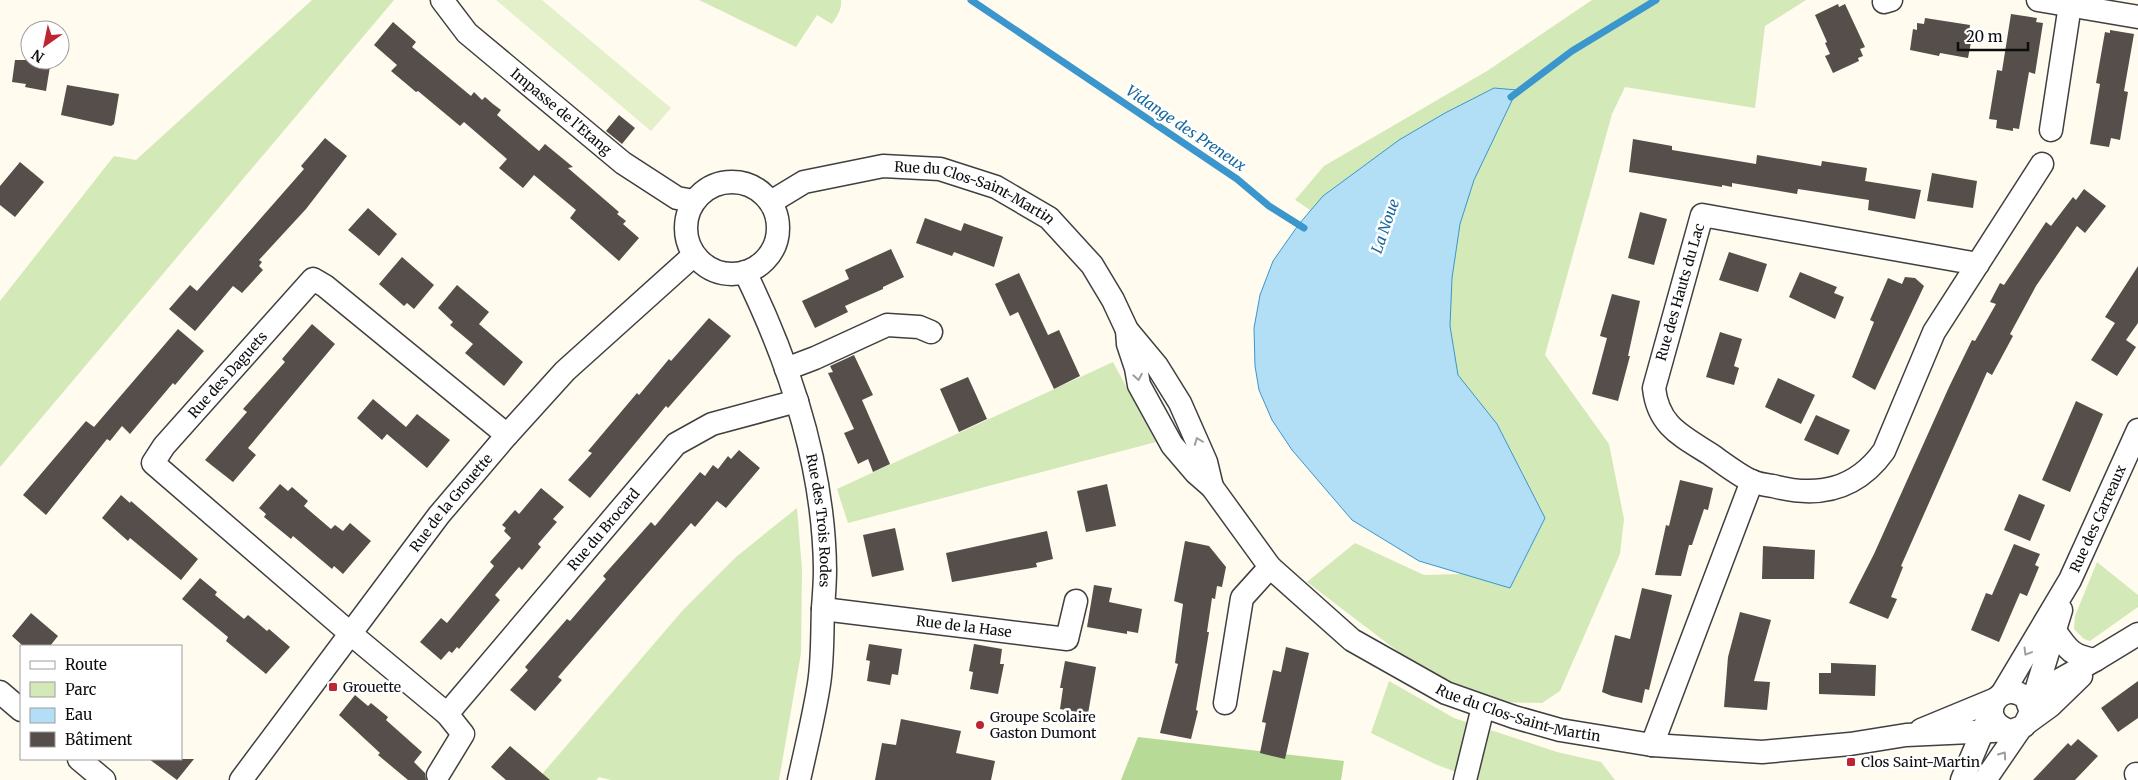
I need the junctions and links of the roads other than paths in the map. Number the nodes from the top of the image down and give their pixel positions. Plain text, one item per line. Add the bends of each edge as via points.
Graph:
1 (442, 0) edge
2 (2038, 0) edge
3 (2070, 6) junction
4 (2138, 17) edge
5 (2051, 130) dead end
6 (2042, 164) dead end
7 (694, 201) junction
8 (770, 202) junction
9 (694, 255) junction
10 (1978, 264) junction
11 (745, 272) junction
12 (932, 332) dead end
13 (786, 368) junction
14 (798, 401) junction
15 (2138, 430) edge
16 (507, 435) junction
17 (1752, 481) junction
18 (1270, 567) junction
19 (2070, 580) junction
20 (1076, 601) dead end
21 (823, 609) junction
22 (2055, 631) junction
23 (351, 634) junction
24 (2138, 634) edge
25 (2095, 660) junction
26 (0, 692) edge
27 (1996, 701) junction
28 (1226, 703) dead end
29 (1483, 707) junction
30 (20, 709) edge
31 (2025, 713) junction
32 (447, 714) junction
33 (1983, 732) junction
34 (1906, 735) junction
35 (1941, 735) junction
36 (1652, 746) junction
37 (80, 760) edge
38 (1965, 772) edge
39 (438, 775) dead end
40 (104, 780) edge
41 (241, 780) edge
42 (799, 780) edge
43 (1465, 780) edge
44 (1985, 780) edge

1 - 7 street, Impasse de l'Etang via 467,33 623,164 677,198
2 - 3 street
3 - 4 street
3 - 5 street
6 - 10 street, Rue des Hauts du Lac
7 - 8 street via 717,184 731,182 746,184
7 - 9 street via 686,228
8 - 11 street via 778,224 776,239 770,254 760,265
8 - 18 street, Rue du Clos-Saint-Martin via 804,182 883,166 940,169 996,187 1049,218 1092,265 1113,300 1127,330 1139,385 1172,445 1212,487
9 - 11 street via 717,272
9 - 16 street, Rue de la Grouette via 565,371
10 - 17 street, Rue des Hauts du Lac via 1934,332 1897,424 1877,462 1854,480 1822,491 1806,493
10 - 17 street, Rue des Hauts du Lac via 1702,215 1654,388 1655,401 1662,416 1680,435
11 - 13 street, Rue des Trois Rodes
12 - 13 street via 919,327 888,325
13 - 14 street, Rue des Trois Rodes
14 - 21 street, Rue des Trois Rodes via 821,512 825,570
14 - 32 street, Rue du Brocard via 712,424 676,444
15 - 19 street, Rue des Carreaux
16 - 23 street, Rue de la Grouette via 439,515
16 - 23 street, Rue des Daguets via 313,279 158,454 153,463 160,470
17 - 36 street
18 - 28 street via 1242,598
18 - 29 street, Rue du Clos-Saint-Martin via 1352,640 1446,693
19 - 22 street, Rue des Carreaux
19 -> 27 street, Rue des Carreaux
20 - 21 street, Rue de la Hase via 1067,639
21 - 42 street, Rue des Trois Rodes via 819,684
22 - 25 street via 2068,650 2079,657
22 - 31 street, Rue des Carreaux
23 - 32 street
23 - 41 street, Rue de la Grouette
24 - 25 street, Rue du Clos-Saint-Martin
25 - 31 street, Rue du Clos-Saint-Martin
25 - 31 street, Rue du Clos-Saint-Martin via 2058,700
26 - 30 street
27 - 31 street via 2015,692
27 - 31 street via 1996,723
27 - 33 street, Rue des Carreaux
27 - 34 street, Rue du Clos-Saint-Martin
29 - 36 street, Rue du Clos-Saint-Martin via 1560,730
29 - 43 street
31 - 33 street, Rue du Clos-Saint-Martin
44 -> 31 street, Rue des Carreaux
32 - 39 street via 463,734
33 - 35 street, Rue du Clos-Saint-Martin
33 - 38 street, Rue des Carreaux
34 - 35 street, Rue du Clos-Saint-Martin
34 - 36 street, Rue du Clos-Saint-Martin via 1762,752
35 - 38 street via 1962,752
37 - 40 street

